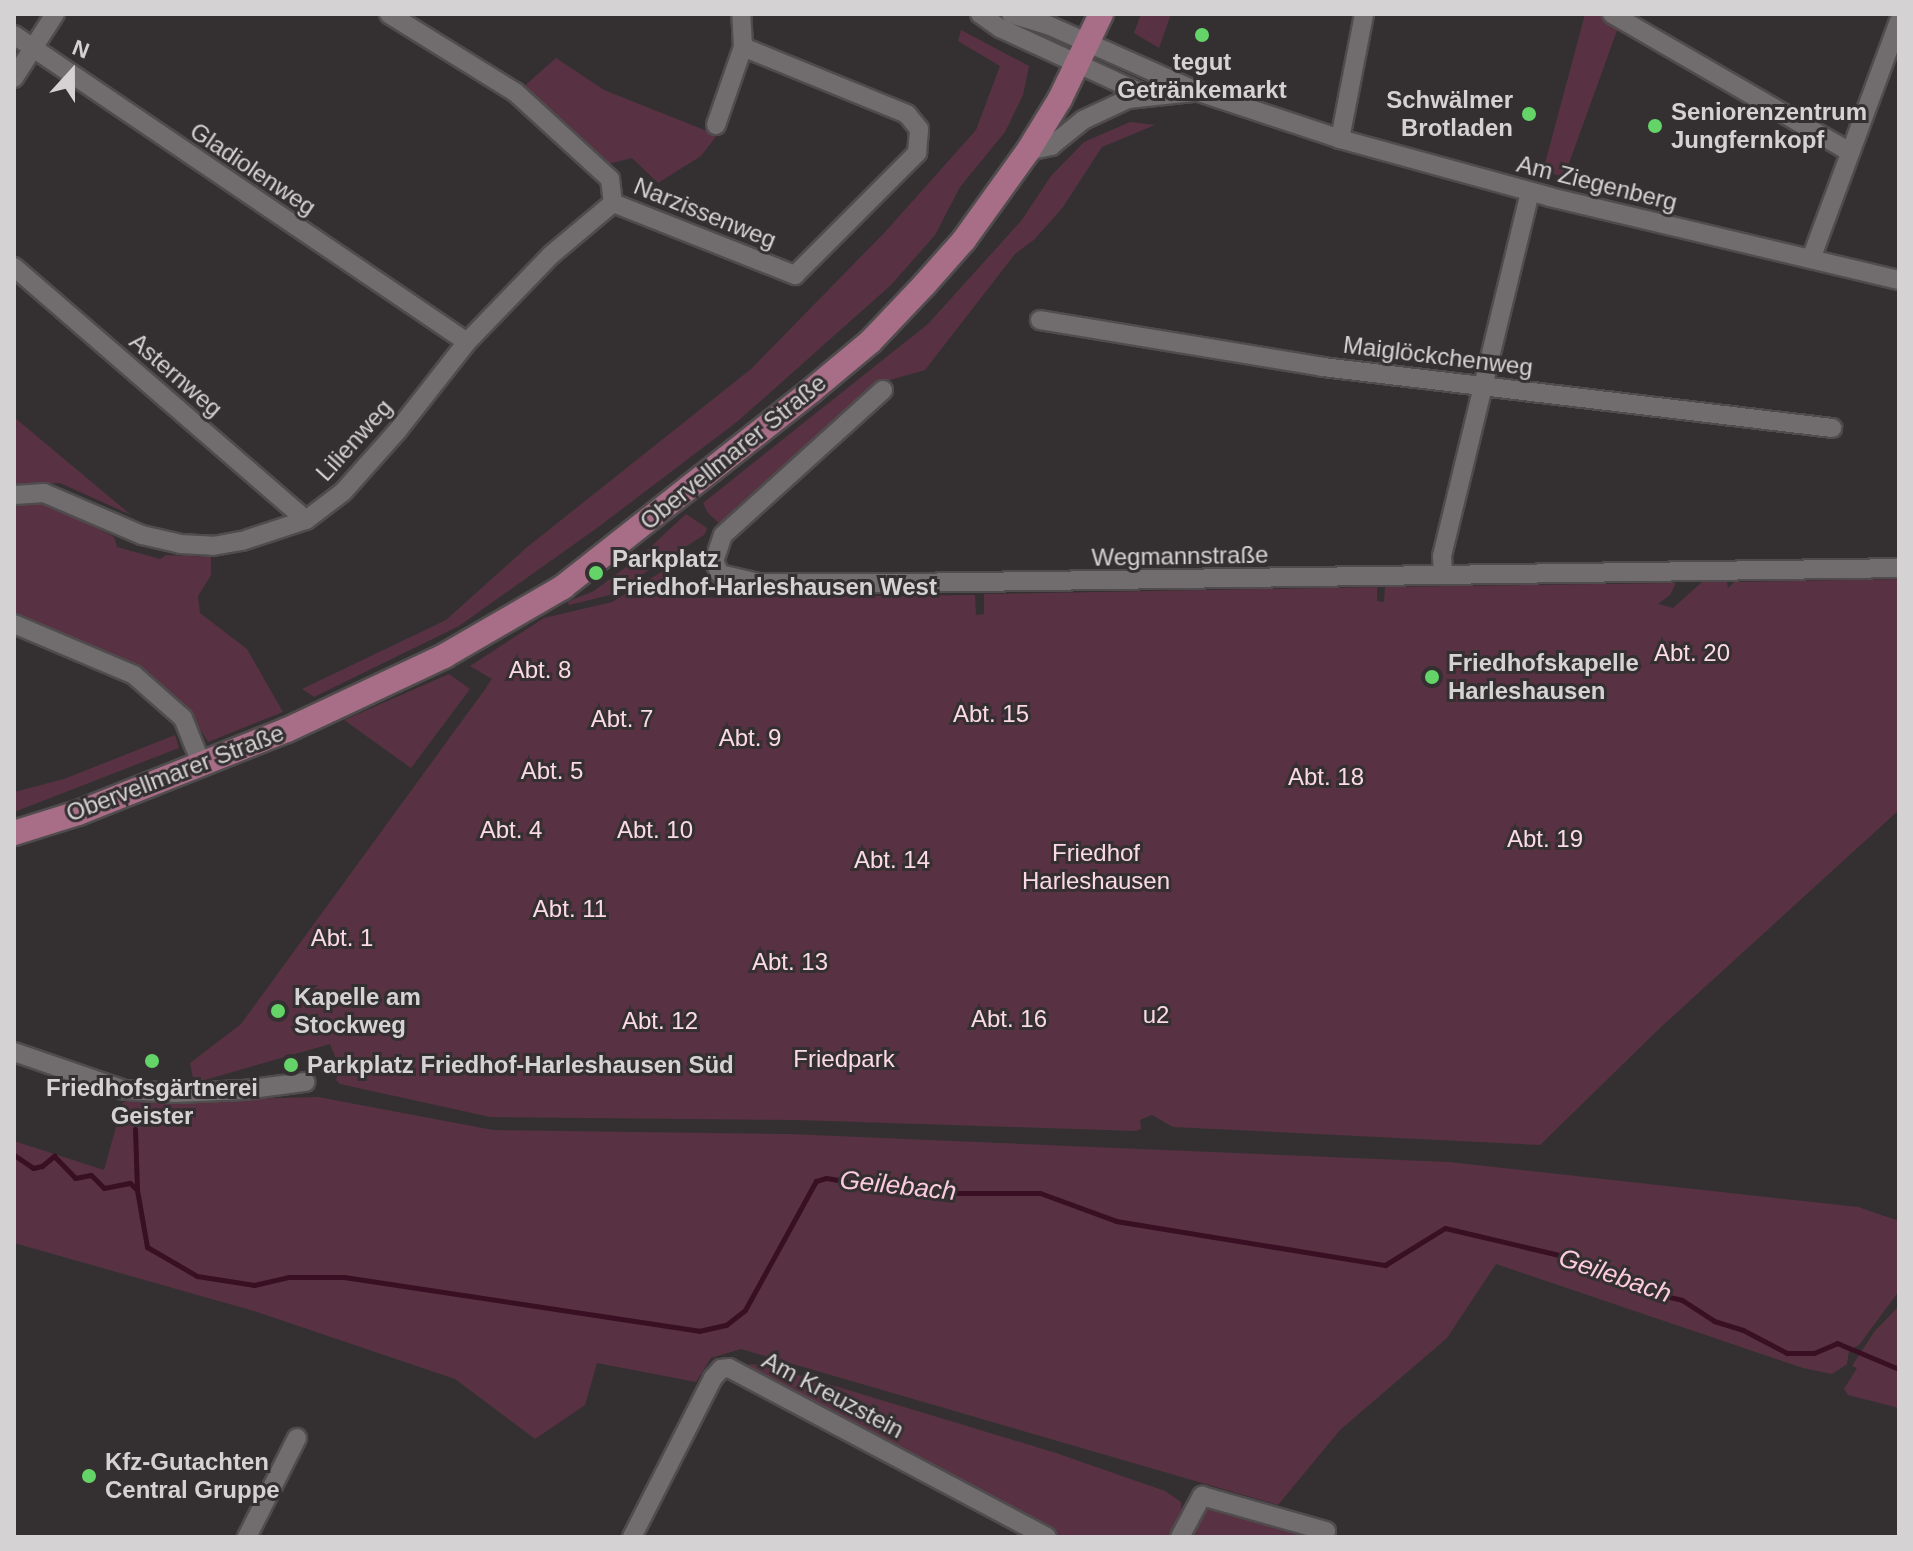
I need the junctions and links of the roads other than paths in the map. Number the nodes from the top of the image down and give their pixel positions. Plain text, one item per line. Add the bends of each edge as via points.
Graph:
1 (55, 14) edge
2 (389, 14) edge
3 (741, 14) edge
4 (980, 14) edge
5 (1011, 14) edge
6 (1101, 14) edge
7 (1364, 14) edge
8 (1612, 14) edge
9 (1899, 21) edge
10 (14, 35) edge
11 (743, 47) junction
12 (32, 49) junction
13 (1083, 53) junction
14 (14, 78) edge
15 (1196, 91) junction
16 (1148, 96) junction
17 (716, 125) dead end
18 (1340, 139) junction
19 (1028, 151) junction
20 (1850, 152) junction
21 (1530, 192) junction
22 (613, 203) junction
23 (1811, 259) junction
24 (14, 267) edge
25 (1899, 280) edge
26 (1040, 320) dead end
27 (467, 342) junction
28 (1483, 385) junction
29 (883, 390) dead end
30 (1832, 428) dead end
31 (14, 495) edge
32 (306, 520) junction
33 (1899, 568) edge
34 (1443, 575) junction
35 (14, 624) edge
36 (201, 763) junction
37 (14, 833) edge
38 (14, 1052) edge
39 (305, 1082) dead end
40 (297, 1438) dead end
41 (1326, 1531) dead end
42 (247, 1537) edge
43 (632, 1537) edge
44 (1047, 1537) edge
45 (1180, 1537) edge

1 - 12 street
2 - 22 street, Narzissenweg via 515,92 610,179
3 - 11 street
4 - 13 street via 1000,28
5 - 13 street via 1048,25
6 - 13 main road, Obervellmarer Straße
7 - 18 street
8 - 20 street
9 - 20 street
10 - 12 street, Gladiolenweg
11 - 17 street
11 - 22 street, Narzissenweg via 907,114 921,137 917,153 795,275
12 - 14 street
12 - 27 street, Gladiolenweg
13 - 15 street, Am Ziegenberg
13 - 16 street via 1108,80
13 - 19 main road, Obervellmarer Straße
15 - 16 street
15 - 18 street, Am Ziegenberg
16 - 19 street via 1111,106 1069,129 1051,146
18 - 21 street, Am Ziegenberg
19 - 36 main road, Obervellmarer Straße via 964,240 870,342 563,587 444,656 287,730
20 - 23 street
21 - 23 street, Am Ziegenberg
21 - 28 street
22 - 27 street, Lilienweg via 551,255
23 - 25 street, Am Ziegenberg
24 - 32 street, Asternweg
26 - 28 street, Maiglöckchenweg via 1323,367
27 - 32 street, Lilienweg via 343,492
28 - 30 street, Maiglöckchenweg
28 - 34 street via 1442,556
29 - 34 street, Wegmannstraße via 723,535 714,561 720,574 773,583
31 - 32 street, Lilienweg via 44,493 142,535 180,544 242,541
33 - 34 street, Wegmannstraße
35 - 36 street via 134,675 183,718
36 - 37 main road, Obervellmarer Straße
38 - 39 street via 125,1090 230,1091
40 - 42 street
41 - 45 street via 1202,1496
43 - 44 street, Am Kreuzstein via 713,1378 729,1368

